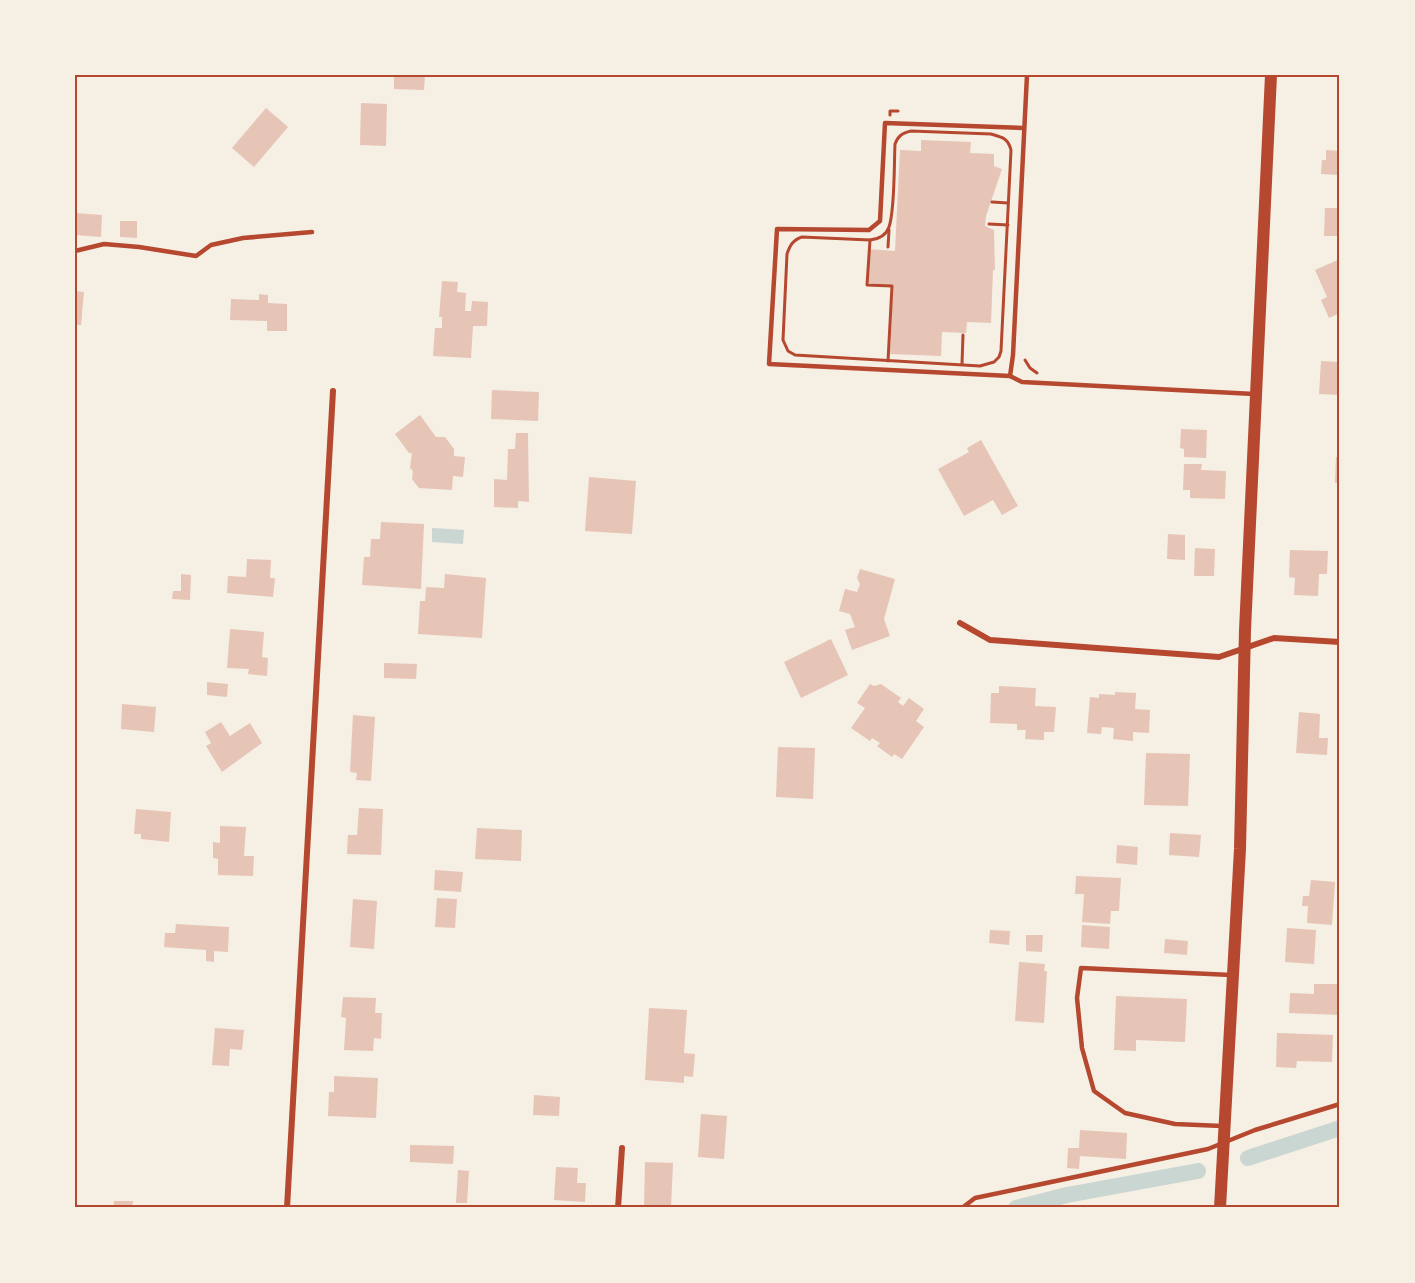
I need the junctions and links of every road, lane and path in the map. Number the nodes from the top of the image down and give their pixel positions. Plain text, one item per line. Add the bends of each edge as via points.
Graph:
1 (1027, 75) edge
2 (1271, 75) edge
3 (1024, 128) junction
4 (992, 202) dead end
5 (1008, 203) junction
6 (989, 224) dead end
7 (1008, 225) junction
8 (889, 228) junction
9 (312, 232) dead end
10 (870, 240) junction
11 (888, 247) dead end
12 (75, 251) edge
13 (963, 335) dead end
14 (888, 361) junction
15 (962, 365) junction
16 (1010, 376) junction
17 (333, 391) dead end
18 (1256, 394) junction
19 (960, 623) dead end
20 (1340, 642) edge
21 (1244, 648) junction
22 (1233, 975) junction
23 (1340, 1104) edge
24 (1224, 1126) junction
25 (1223, 1143) junction
26 (622, 1148) dead end
27 (287, 1208) edge
28 (618, 1208) edge
29 (962, 1208) edge
30 (1220, 1208) edge

1 - 3 lane
2 - 18 main road
3 - 16 lane
3 - 16 lane via 885,123 879,221 869,230 777,229 769,364
4 - 5 path
5 - 7 path
5 - 8 path via 1011,150 1002,137 904,132 895,144
6 - 7 path
7 - 15 path via 999,357 987,366
8 - 10 path via 878,239
8 - 11 path
9 - 12 lane via 243,238 211,245 196,256 104,244
10 - 14 path via 867,285 892,286
10 - 14 path via 802,237 790,245 783,340 788,351 800,357
13 - 15 path
14 - 15 path
16 - 18 lane via 1022,382
17 - 27 street
18 - 21 main road
19 - 21 street via 990,640 1219,657
20 - 21 street via 1274,638
21 - 22 main road
22 - 24 main road
22 - 24 lane via 1081,968 1077,998 1082,1048 1094,1091 1125,1113 1175,1124
23 - 25 lane
24 - 25 main road
25 - 29 lane via 975,1198
25 - 30 main road
26 - 28 street

